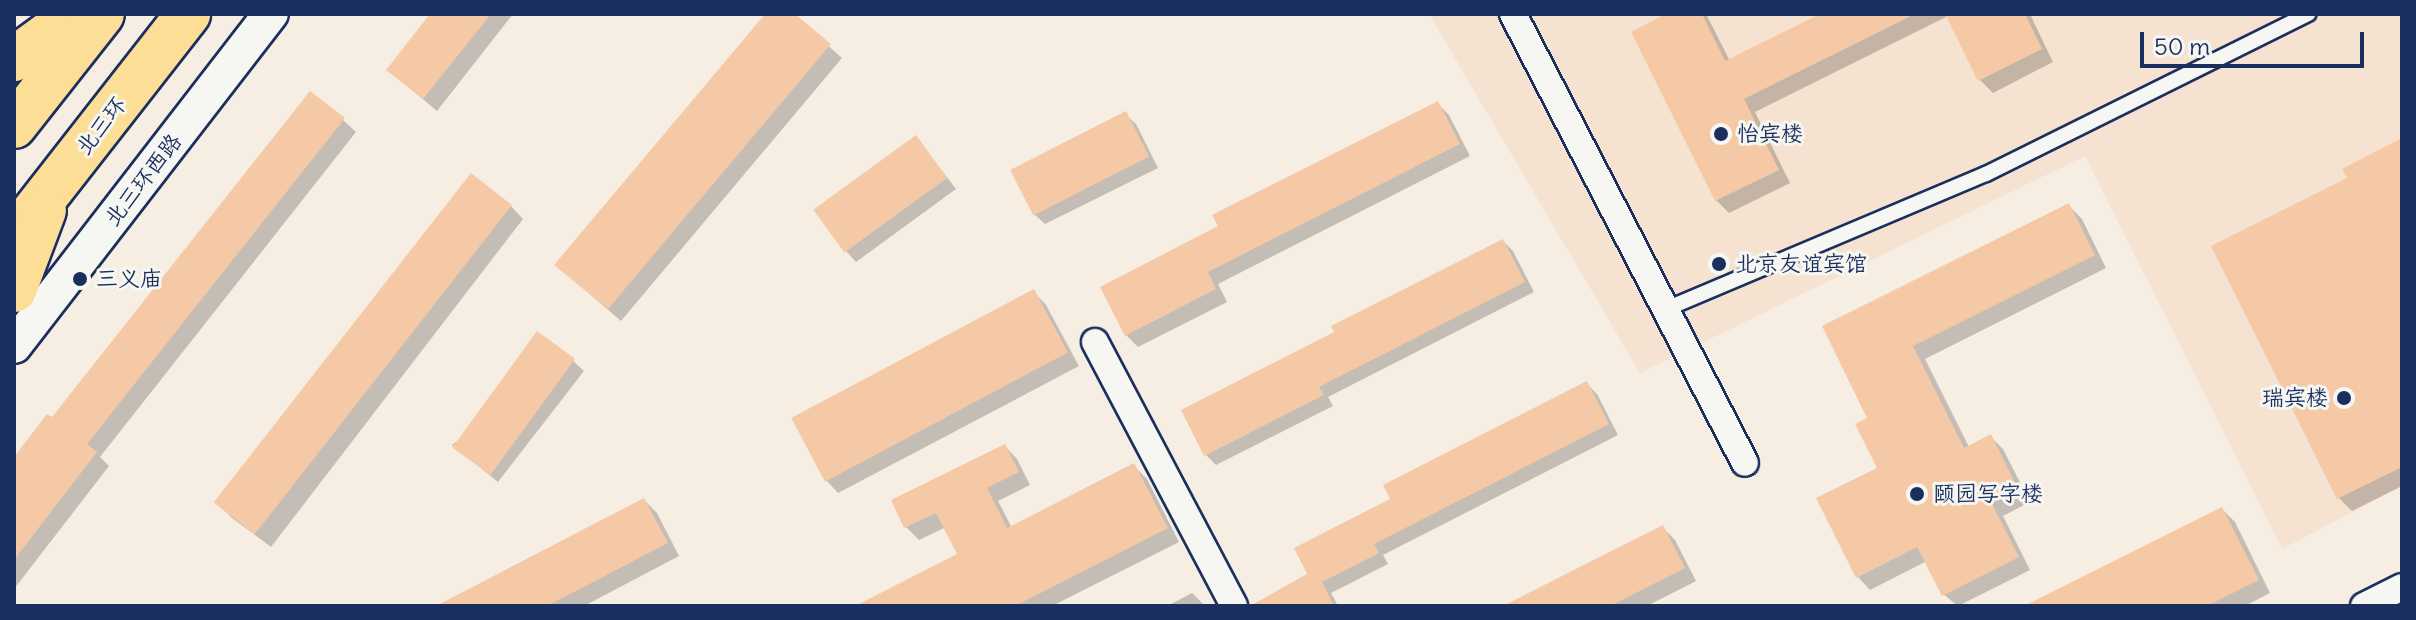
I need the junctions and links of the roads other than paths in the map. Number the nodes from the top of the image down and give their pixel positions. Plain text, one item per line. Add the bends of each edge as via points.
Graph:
1 (76, 14) edge
2 (102, 14) edge
3 (188, 14) edge
4 (271, 14) edge
5 (1513, 14) edge
6 (2308, 14) edge
7 (14, 59) edge
8 (14, 126) edge
9 (50, 193) junction
10 (14, 237) edge
11 (14, 290) edge
12 (1666, 309) junction
13 (1095, 342) dead end
14 (14, 346) edge
15 (1745, 463) dead end
16 (2402, 587) edge
17 (1234, 606) edge
18 (2364, 606) edge

1 - 7 highway
2 - 8 highway
3 - 9 highway, 北三环
4 - 14 street, 北三环西路
5 - 12 street
6 - 12 lane via 1986,174
9 - 10 highway, 北三环
9 - 11 highway
12 - 15 street
13 - 17 street
16 - 18 street

